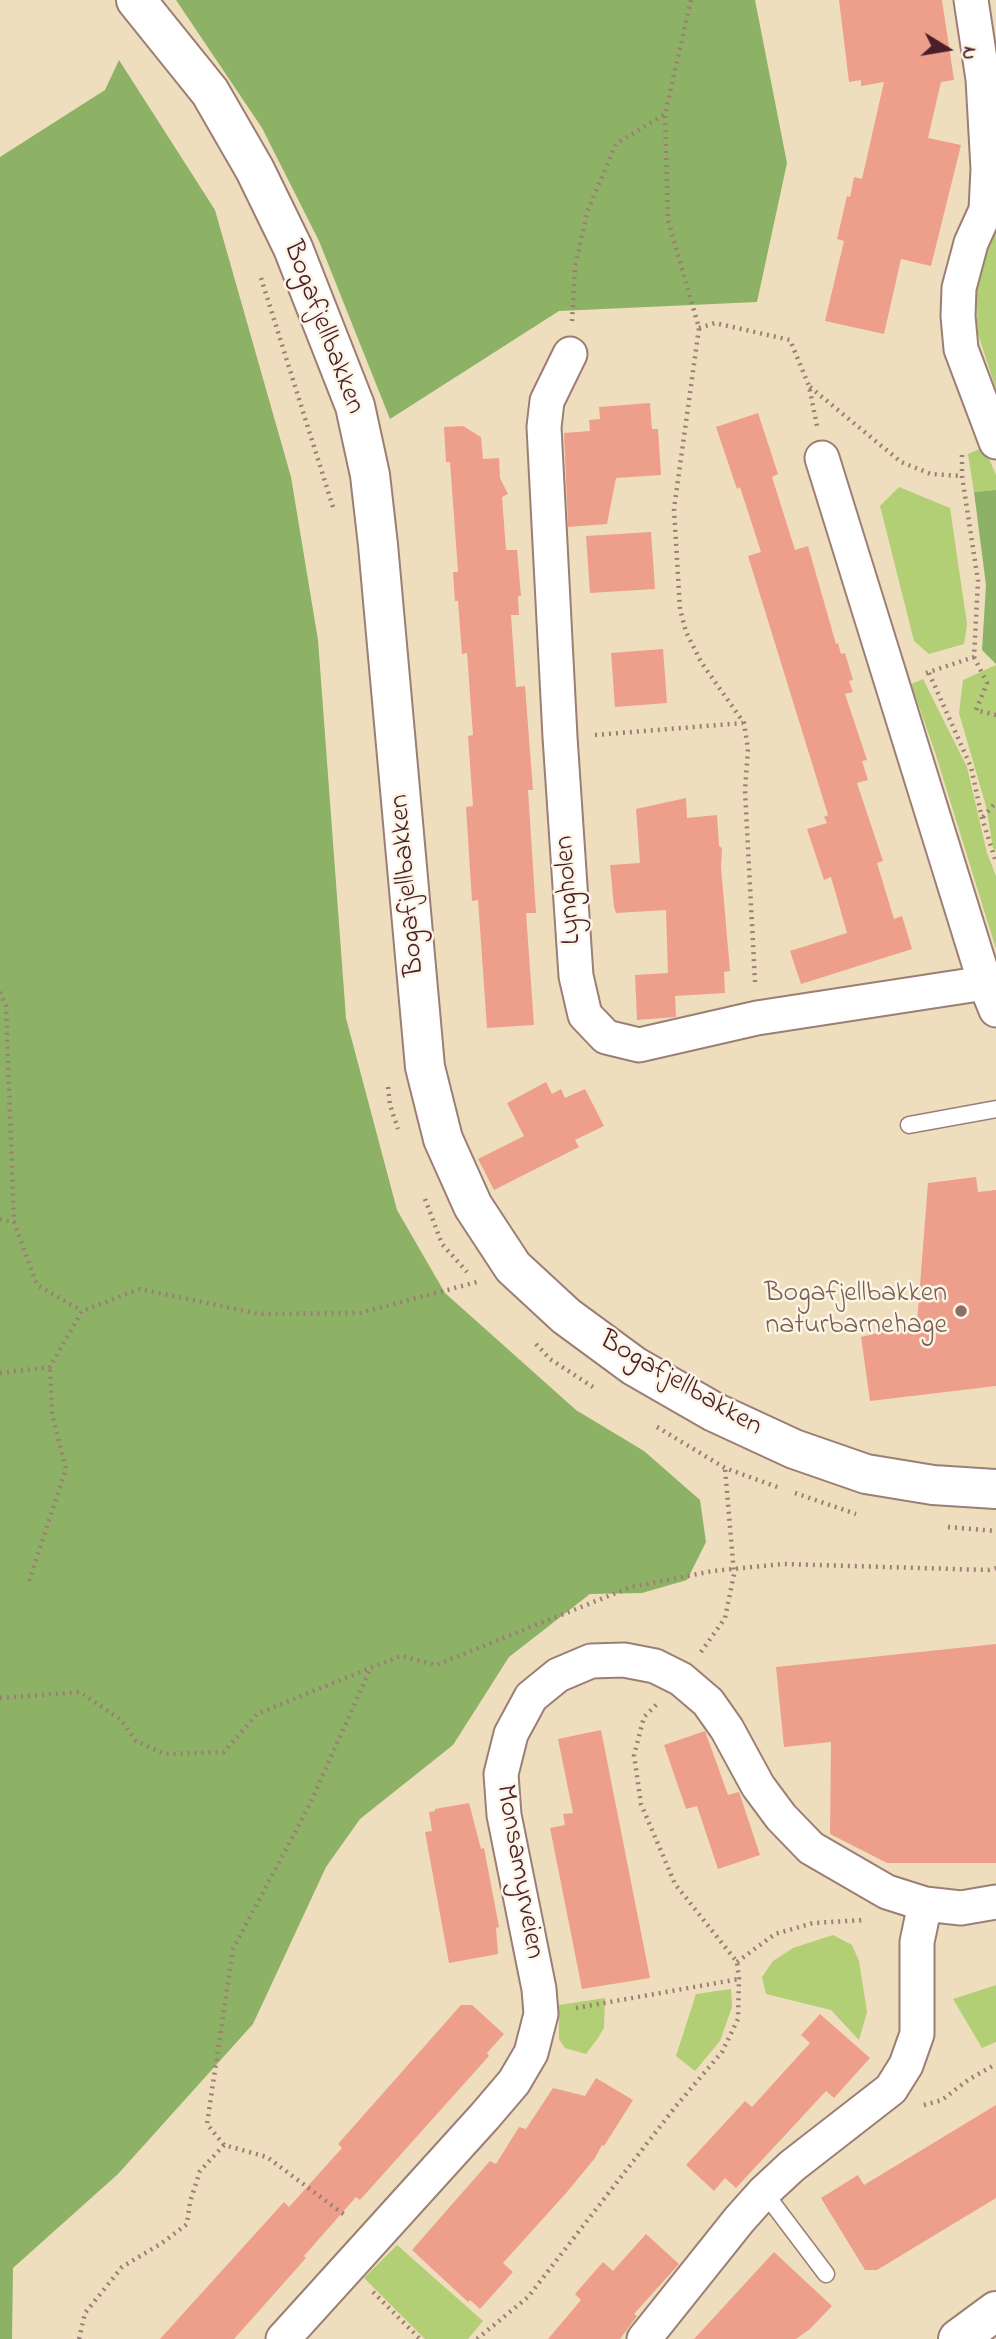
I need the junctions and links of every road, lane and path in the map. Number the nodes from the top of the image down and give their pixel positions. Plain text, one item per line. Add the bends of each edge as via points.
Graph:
1 (136, 0) edge
2 (691, 0) edge
3 (971, 0) edge
4 (665, 114) junction
5 (991, 210) edge
6 (699, 328) junction
7 (570, 354) joint
8 (996, 442) edge
9 (822, 458) dead end
10 (974, 657) junction
11 (929, 673) junction
12 (891, 681) junction
13 (996, 715) edge
14 (744, 723) junction
15 (560, 737) junction
16 (996, 802) edge
17 (982, 818) junction
18 (996, 862) edge
19 (0, 992) edge
20 (990, 997) edge
21 (757, 1018) junction
22 (996, 1109) edge
23 (909, 1125) dead end
24 (0, 1219) edge
25 (14, 1222) junction
26 (477, 1282) dead end
27 (82, 1311) junction
28 (50, 1367) junction
29 (0, 1373) edge
30 (725, 1468) dead end
31 (996, 1489) edge
32 (734, 1568) junction
33 (996, 1568) edge
34 (29, 1581) dead end
35 (370, 1668) junction
36 (681, 1679) junction
37 (0, 1698) edge
38 (996, 1902) edge
39 (923, 1915) junction
40 (737, 1962) junction
41 (739, 1979) junction
42 (606, 2003) dead end
43 (996, 2064) edge
44 (887, 2092) junction
45 (224, 2146) junction
46 (764, 2192) junction
47 (374, 2238) junction
48 (826, 2274) dead end
49 (996, 2311) edge
50 (397, 2317) dead end
51 (79, 2339) edge
52 (283, 2339) edge
53 (420, 2339) edge
54 (477, 2339) edge
55 (644, 2339) edge
56 (958, 2339) edge

1 - 31 street, Bogafjellbakken via 210,92 255,170 293,248 355,406 370,475 378,545 425,1067 443,1139 473,1206 513,1267 566,1317 634,1366 714,1412 866,1474
2 - 4 path
3 - 5 street
4 - 6 path via 668,220
4 - 7 path via 616,144 587,212 575,268
5 - 8 street via 971,243 959,288 958,316 961,349
6 - 10 path via 715,323 790,340 809,386 901,462 931,474 962,476 978,580
6 - 14 path via 674,509 680,609 701,662
7 - 15 street, Lyngholen via 547,401 544,427
9 - 12 street, Lyngholen
10 - 11 path
10 - 13 path via 987,682 976,710
11 - 12 path
11 - 17 path via 971,767
12 - 20 street, Lyngholen
14 - 15 path
14 - 21 path
15 - 21 street, Lyngholen via 576,976 585,1014 606,1037 639,1045
16 - 17 path
17 - 18 path
19 - 25 path via 6,1006
20 - 21 street, Lyngholen
22 - 23 lane
24 - 25 path
25 - 27 path via 37,1285
26 - 27 path via 360,1313 260,1314 140,1289
27 - 28 path
28 - 29 path
28 - 34 path via 52,1414 66,1469
30 - 32 path
32 - 33 path via 783,1564
32 - 35 path via 631,1587 436,1665 401,1656
32 - 36 path via 725,1618
35 - 37 path via 257,1714 224,1752 165,1754 136,1741 121,1720 79,1692
35 - 45 path via 310,1804 233,1949 207,2124
36 - 39 street, Monsamyrveien via 708,1702 758,1786 811,1848
36 - 40 path via 644,1717 634,1755 641,1804 675,1884
36 - 47 street, Monsamyrveien via 624,1660 591,1661 558,1675 531,1697 510,1734 501,1774 504,1815 541,2014 531,2053 485,2116
38 - 39 street, Monsamyrveien
39 - 40 path via 813,1923 775,1934
39 - 44 street via 916,1942 917,2034 906,2065
40 - 41 path
41 - 42 path
41 - 54 path via 738,2019 722,2052 528,2297
43 - 44 path via 942,2100 917,2107 903,2107
44 - 46 street
45 - 47 path via 267,2157
45 - 51 path via 200,2171 187,2224 122,2267 85,2314
46 - 48 lane
46 - 55 street
47 - 52 street, Monsamyrveien
49 - 56 street
50 - 53 path

